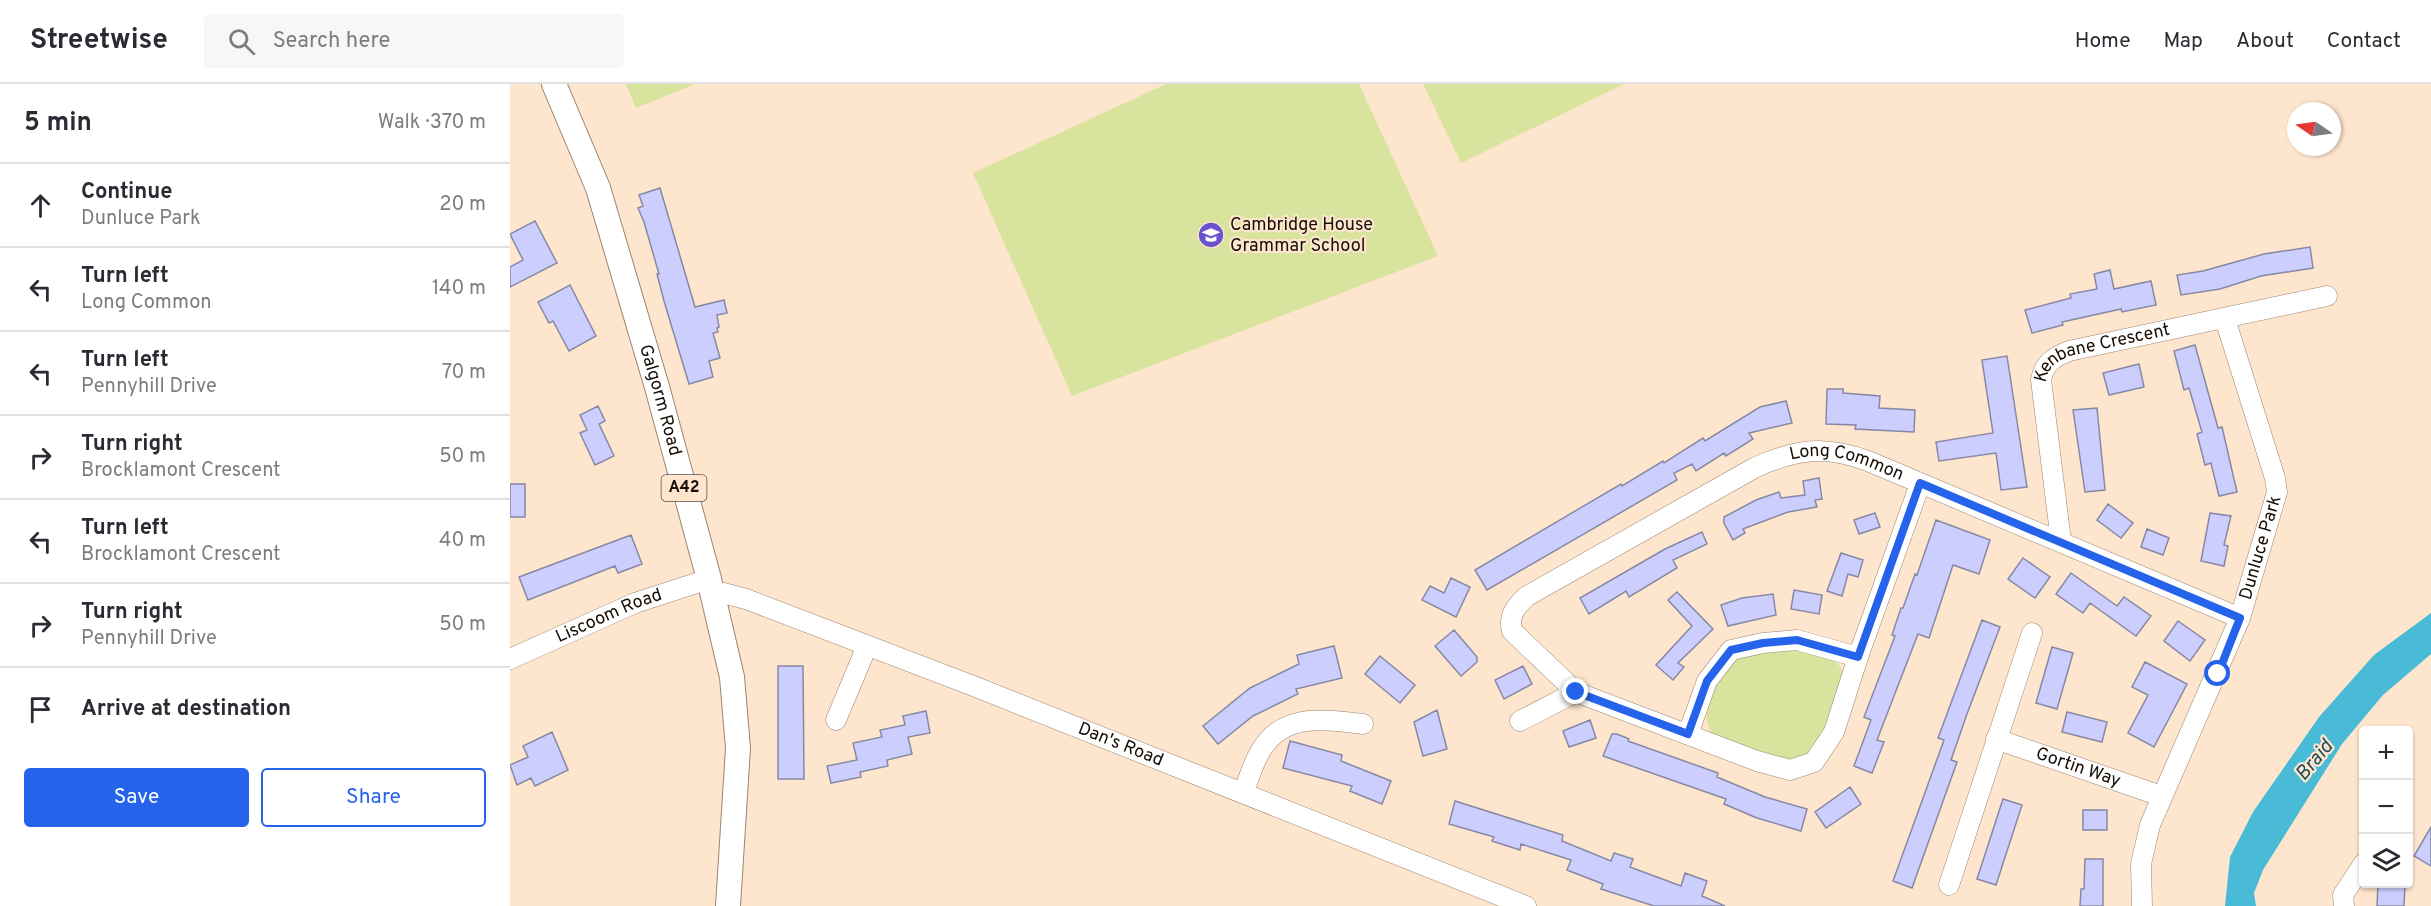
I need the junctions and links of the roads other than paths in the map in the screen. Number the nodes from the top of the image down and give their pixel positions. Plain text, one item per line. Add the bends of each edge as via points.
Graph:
1 (554, 84) edge
2 (2327, 296) dead end
3 (2225, 319) junction
4 (1920, 483) junction
5 (2061, 542) junction
6 (711, 587) junction
7 (2240, 618) junction
8 (2032, 633) dead end
9 (867, 646) junction
10 (1858, 657) junction
11 (510, 659) edge
12 (1576, 692) junction
13 (836, 720) dead end
14 (1520, 721) dead end
15 (1363, 724) dead end
16 (1688, 734) junction
17 (1996, 740) junction
18 (1243, 793) junction
19 (2161, 796) junction
20 (2359, 871) edge
21 (1949, 885) dead end
22 (728, 906) edge
23 (1526, 906) edge
24 (2142, 906) edge
25 (2344, 906) edge

1 - 6 main road, Galgorm Road / A42 via 598,188
2 - 3 street, Kenbane Crescent
3 - 5 street, Kenbane Crescent via 2069,351 2046,366 2042,384
3 - 7 street, Dunluce Park via 2277,492
4 - 5 street, Long Common
4 - 10 street
4 - 12 street, Long Common via 1832,450 1808,451 1770,461 1527,596 1510,621 1516,636
5 - 7 street, Long Common
6 - 9 street, Dan's Road
6 - 11 street, Liscoom Road via 635,603
6 - 22 main road, Galgorm Road / A42 via 732,677 738,748
7 - 19 street, Dunluce Park
8 - 17 street
9 - 13 street
9 - 18 street, Dan's Road
10 - 16 street via 1797,640 1731,650 1707,681
10 - 16 street via 1834,732 1814,762 1790,770
12 - 14 street
12 - 16 street
15 - 18 street via 1317,720 1277,733 1260,752
17 - 19 street, Gortin Way
17 - 21 street
18 - 23 street, Dan's Road
19 - 24 street, Dunluce Park via 2145,844 2140,879
20 - 25 street via 2343,895

